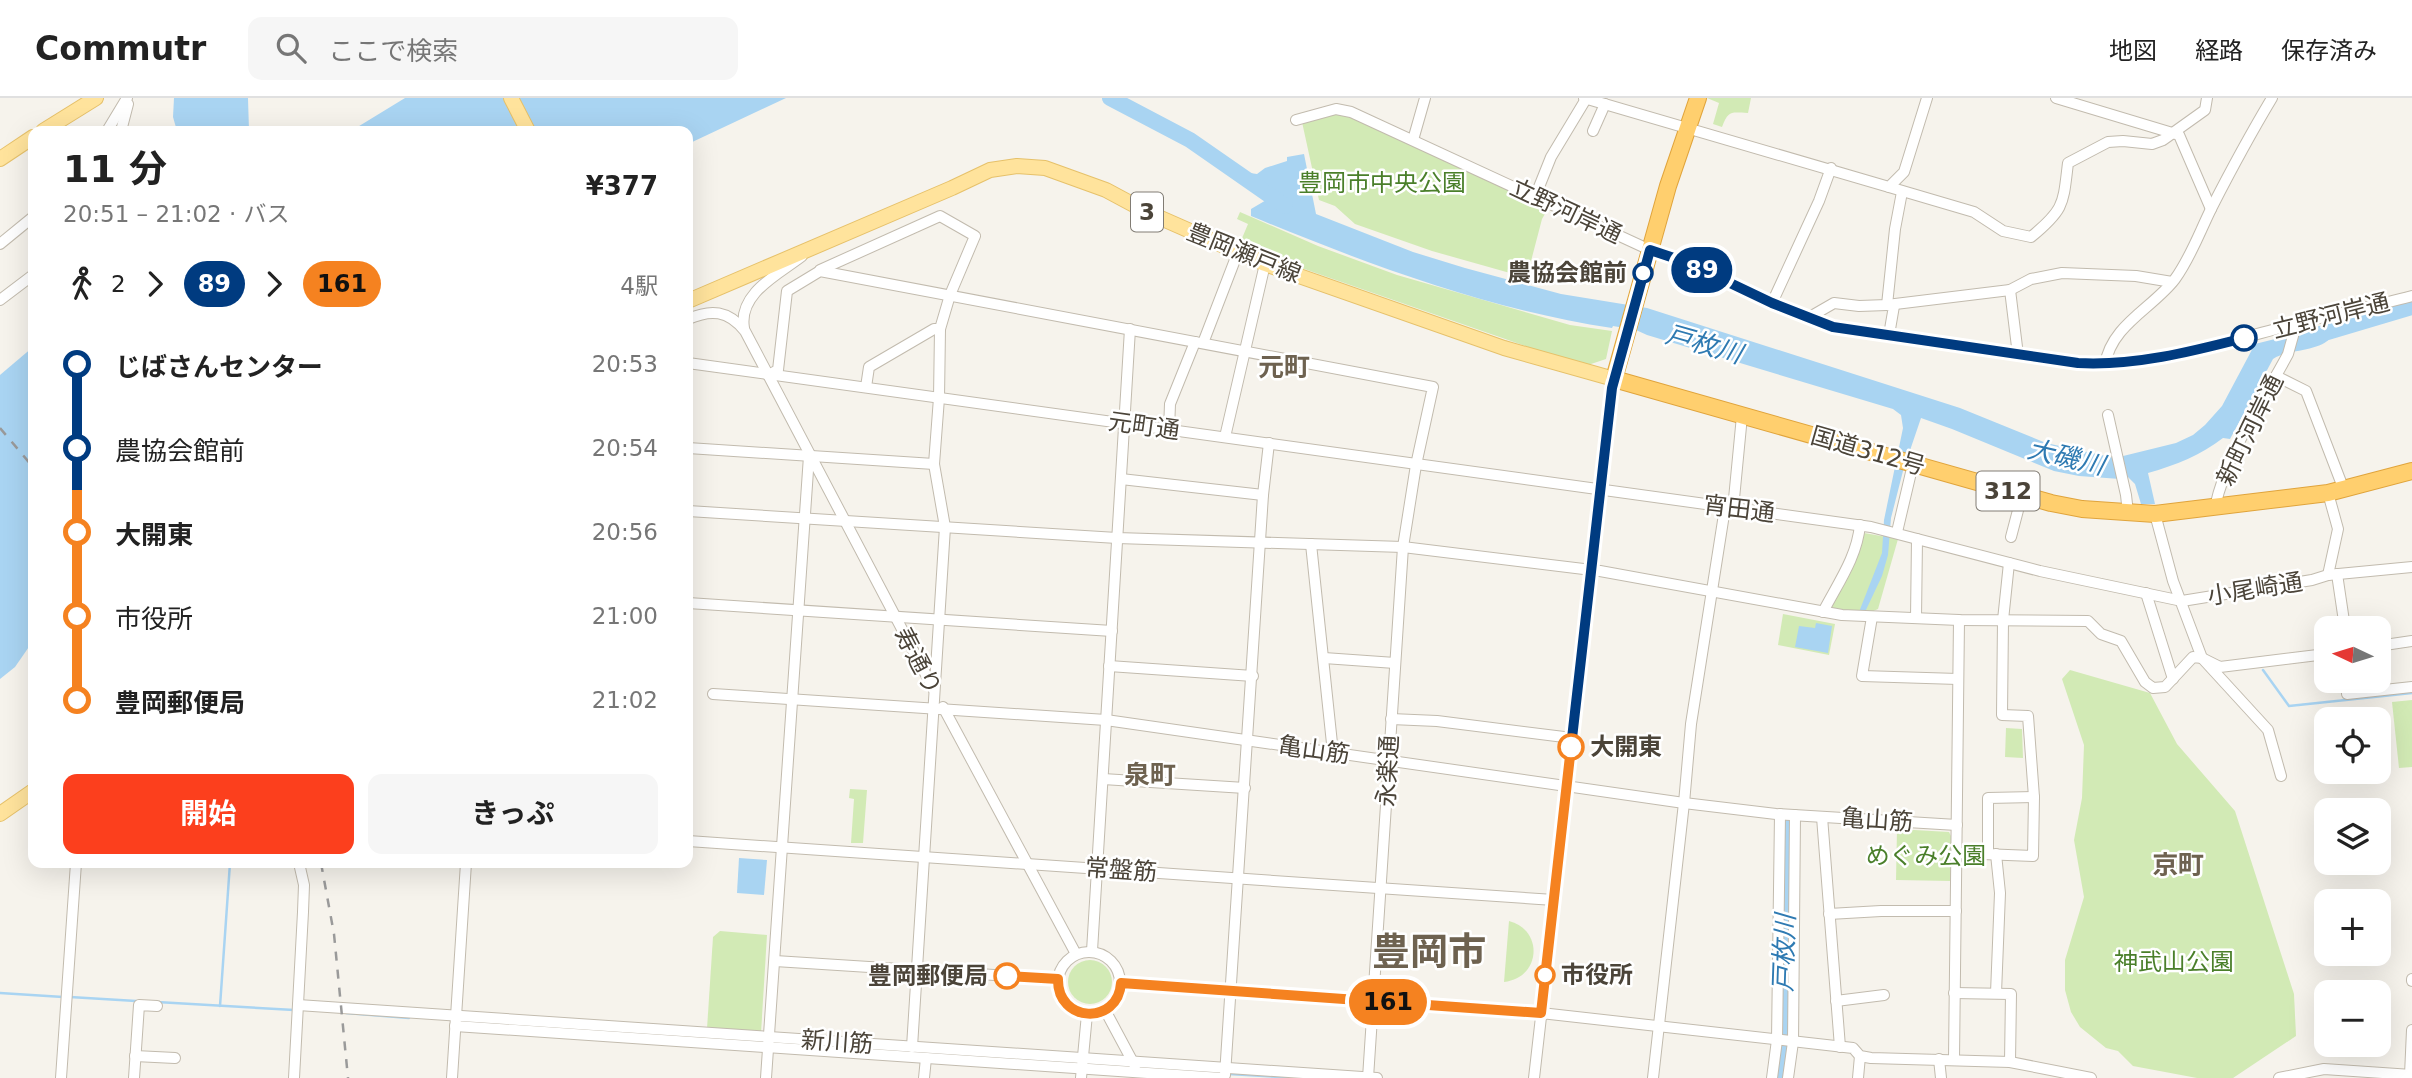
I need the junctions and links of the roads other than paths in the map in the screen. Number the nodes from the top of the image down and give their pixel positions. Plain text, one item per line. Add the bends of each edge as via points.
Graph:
1 (96, 98) edge
2 (129, 98) edge
3 (511, 98) edge
4 (1425, 98) edge
5 (1585, 98) edge
6 (1698, 98) edge
7 (1927, 98) edge
8 (2056, 98) edge
9 (2207, 98) edge
10 (2272, 98) edge
11 (1340, 104) edge
12 (1605, 104) junction
13 (1296, 120) dead end
14 (51, 126) edge
15 (110, 126) edge
16 (122, 126) edge
17 (525, 126) edge
18 (1688, 127) junction
19 (1592, 131) dead end
20 (2174, 134) junction
21 (1413, 140) junction
22 (28, 141) edge
23 (0, 159) edge
24 (1831, 168) junction
25 (1889, 187) junction
26 (1902, 192) junction
27 (1535, 197) junction
28 (2211, 209) junction
29 (28, 221) edge
30 (0, 243) edge
31 (812, 248) junction
32 (1650, 250) junction
33 (1238, 252) junction
34 (1265, 264) junction
35 (820, 271) junction
36 (28, 279) edge
37 (2172, 282) junction
38 (2010, 290) junction
39 (950, 295) junction
40 (2411, 299) edge
41 (0, 300) edge
42 (693, 300) edge
43 (1772, 303) junction
44 (1887, 305) junction
45 (693, 317) edge
46 (1808, 318) junction
47 (2292, 328) junction
48 (940, 329) junction
49 (1130, 329) junction
50 (745, 331) junction
51 (1889, 335) junction
52 (1199, 342) junction
53 (1243, 350) junction
54 (2018, 355) junction
55 (693, 363) edge
56 (2105, 365) junction
57 (765, 370) junction
58 (2276, 376) junction
59 (1614, 379) junction
60 (866, 387) junction
61 (939, 398) junction
62 (2108, 415) dead end
63 (1742, 416) junction
64 (1124, 424) junction
65 (1169, 430) junction
66 (1224, 437) junction
67 (1269, 443) junction
68 (693, 448) edge
69 (809, 456) junction
70 (934, 464) junction
71 (1913, 464) junction
72 (1416, 465) junction
73 (2412, 471) edge
74 (1121, 479) junction
75 (1600, 490) junction
76 (2336, 491) junction
77 (1264, 495) junction
78 (2022, 495) junction
79 (2215, 507) junction
80 (1729, 508) junction
81 (693, 511) edge
82 (2127, 513) junction
83 (2155, 514) junction
84 (804, 518) junction
85 (845, 521) junction
86 (1860, 526) junction
87 (945, 527) junction
88 (1895, 532) junction
89 (2011, 537) dead end
90 (1117, 538) junction
91 (1917, 539) junction
92 (1261, 543) junction
93 (1311, 544) junction
94 (1403, 547) junction
95 (2009, 563) junction
96 (2412, 567) edge
97 (1591, 570) junction
98 (2333, 575) junction
99 (1712, 590) junction
100 (2146, 593) junction
101 (2182, 601) junction
102 (693, 603) edge
103 (798, 610) junction
104 (1823, 612) junction
105 (2342, 616) edge
106 (895, 617) junction
107 (1872, 617) junction
108 (1916, 618) junction
109 (939, 620) junction
110 (1959, 620) junction
111 (2003, 620) junction
112 (1112, 631) junction
113 (2412, 641) edge
114 (2391, 644) edge
115 (2314, 655) edge
116 (1324, 658) junction
117 (2202, 658) junction
118 (1395, 663) junction
119 (1110, 666) junction
120 (1253, 676) junction
121 (2173, 679) junction
122 (1958, 680) junction
123 (2412, 687) edge
124 (2391, 689) edge
125 (934, 691) junction
126 (713, 694) dead end
127 (792, 699) junction
128 (939, 709) junction
129 (1391, 719) junction
130 (1106, 720) junction
131 (1572, 738) junction
132 (1248, 740) junction
133 (1333, 752) junction
134 (1388, 761) junction
135 (2281, 776) dead end
136 (1102, 779) junction
137 (1567, 787) junction
138 (1245, 788) junction
139 (28, 795) edge
140 (2034, 797) junction
141 (1684, 803) junction
142 (0, 814) edge
143 (1780, 814) junction
144 (1795, 815) junction
145 (1822, 817) junction
146 (1957, 825) junction
147 (693, 841) edge
148 (782, 847) junction
149 (1957, 853) junction
150 (1992, 854) junction
151 (924, 856) junction
152 (1027, 863) junction
153 (76, 868) edge
154 (300, 868) edge
155 (466, 868) edge
156 (1097, 868) junction
157 (1238, 878) junction
158 (1381, 888) junction
159 (1554, 900) junction
160 (1956, 911) junction
161 (1829, 914) junction
162 (1092, 951) junction
163 (1076, 954) junction
164 (775, 961) junction
165 (918, 970) junction
166 (1058, 979) junction
167 (1121, 983) junction
168 (1231, 991) junction
169 (1954, 993) junction
170 (1996, 993) junction
171 (1884, 995) dead end
172 (1836, 1000) junction
173 (1374, 1001) junction
174 (298, 1005) junction
175 (157, 1006) dead end
176 (1105, 1010) junction
177 (1541, 1013) junction
178 (1087, 1014) junction
179 (455, 1021) junction
180 (1659, 1026) junction
181 (2412, 1030) edge
182 (1785, 1041) junction
183 (769, 1043) junction
184 (912, 1047) junction
185 (1840, 1047) junction
186 (135, 1056) junction
187 (1860, 1056) junction
188 (176, 1058) dead end
189 (926, 1058) junction
190 (1939, 1059) junction
191 (1954, 1059) junction
192 (1133, 1062) junction
193 (2010, 1062) junction
194 (1082, 1069) edge
195 (2041, 1073) edge
196 (2323, 1073) edge
197 (1224, 1075) edge
198 (2411, 1075) edge
199 (1140, 1076) edge
200 (61, 1078) edge
201 (134, 1078) edge
202 (294, 1078) edge
203 (452, 1078) edge
204 (766, 1078) edge
205 (924, 1078) edge
206 (1368, 1078) edge
207 (1377, 1078) edge
208 (1534, 1078) edge
209 (1653, 1078) edge
210 (1772, 1078) edge
211 (1788, 1078) edge
212 (1858, 1078) edge
213 (1941, 1078) edge
214 (2091, 1078) edge
215 (2279, 1078) edge

1 - 14 main road
2 - 15 street
2 - 16 street
3 - 17 main road
4 - 21 street
5 - 12 street
5 - 27 street via 1551,157
6 - 18 highway
7 - 25 street via 1904,173
8 - 20 street
9 - 20 street via 2205,110
10 - 28 street
11 - 13 street, 立野河岸通
11 - 21 street, 立野河岸通
12 - 18 street
12 - 19 street
18 - 24 street
18 - 32 highway
20 - 26 street via 2152,144 2108,142 2068,163 2064,200 2031,237 2003,231 1974,212
20 - 28 street via 2179,135
21 - 27 street, 立野河岸通
22 - 23 main road
24 - 25 street
24 - 43 street
25 - 26 street
26 - 44 street
27 - 32 street, 立野河岸通
28 - 37 street
29 - 30 street
31 - 33 main road, 豊岡瀬戸線 / 3 via 990,170 1017,166 1073,176
31 - 42 main road, 豊岡瀬戸線 / 3
31 - 50 street via 750,298 742,315
32 - 43 street, 立野河岸通
32 - 59 highway
33 - 34 main road, 豊岡瀬戸線 / 3
33 - 52 street
34 - 53 street
34 - 59 main road, 豊岡瀬戸線 / 3 via 1504,348
35 - 39 street
35 - 39 street via 940,216 975,236
35 - 57 street via 787,291 778,370
36 - 41 street
37 - 38 street via 2136,275 2062,273 2031,279
37 - 56 street via 2130,321 2110,346
38 - 44 street
38 - 54 street
39 - 48 street
39 - 49 street
40 - 47 street, 立野河岸通
43 - 46 street, 立野河岸通
44 - 46 street via 1834,303
44 - 51 street via 1894,306
45 - 50 street via 723,313
46 - 51 street, 立野河岸通 via 1833,327
47 - 56 street, 立野河岸通
47 - 58 street, 新町河岸通 via 2292,344
48 - 60 street via 869,367
48 - 61 street
49 - 52 street
49 - 64 street
50 - 57 street, 寿通り
51 - 54 street, 立野河岸通
52 - 53 street
52 - 65 street via 1170,404
53 - 66 street
53 - 72 street, 永楽通 via 1433,387
54 - 56 street, 立野河岸通
55 - 57 street, 元町通
57 - 60 street, 元町通
57 - 69 street, 寿通り
58 - 76 street via 2306,391
58 - 79 street, 新町河岸通 via 2231,460
59 - 63 highway, 国道312号 / 312
59 - 75 street
60 - 61 street, 元町通
61 - 64 street, 元町通
61 - 70 street
62 - 82 street
63 - 71 highway, 国道312号 / 312
63 - 80 street
64 - 65 street, 元町通
64 - 74 street
65 - 66 street, 元町通
66 - 67 street, 元町通
67 - 72 street, 元町通
67 - 77 street
68 - 69 street
69 - 70 street
69 - 84 street
69 - 85 street, 寿通り
70 - 87 street
71 - 78 highway, 国道312号 / 312
71 - 88 street
72 - 75 street, 元町通
72 - 94 street, 永楽通
73 - 76 highway, 国道312号 / 312
74 - 77 street
74 - 90 street
75 - 80 street, 宵田通
75 - 97 street
76 - 79 highway, 国道312号 / 312
76 - 98 street
77 - 92 street
78 - 82 highway, 国道312号 / 312 via 2064,506
78 - 89 street
79 - 83 highway, 国道312号 / 312
80 - 86 street, 宵田通
80 - 99 street
81 - 84 street
82 - 83 highway, 国道312号 / 312
83 - 101 street
84 - 85 street
84 - 103 street
85 - 87 street
85 - 106 street, 寿通り
86 - 88 street, 宵田通
86 - 104 street via 1850,563
87 - 90 street
87 - 109 street
88 - 91 street, 宵田通
90 - 92 street
90 - 112 street
91 - 95 street, 宵田通
91 - 108 street
92 - 93 street
92 - 120 street
93 - 94 street
93 - 116 street
94 - 97 street
94 - 118 street, 永楽通
95 - 100 street, 宵田通
95 - 111 street
96 - 98 street, 小尾崎通
97 - 99 street
97 - 131 street
98 - 101 street, 小尾崎通
98 - 105 street
99 - 104 street
99 - 141 street
100 - 101 street, 宵田通
100 - 121 street
101 - 117 street
102 - 103 street
103 - 106 street
103 - 127 street
104 - 107 street
106 - 109 street
106 - 125 street, 寿通り
107 - 108 street
107 - 122 street via 1862,676
108 - 110 street
109 - 112 street
109 - 125 street
110 - 111 street
110 - 122 street
111 - 121 street via 2088,621 2101,634 2121,641 2148,686 2165,687
111 - 140 street via 2002,715 2028,716
112 - 119 street
113 - 114 street
115 - 117 street via 2220,667
116 - 118 street
116 - 133 street
117 - 121 street via 2193,657
117 - 135 street via 2268,730
118 - 129 street, 永楽通
119 - 120 street
119 - 130 street
120 - 132 street
122 - 146 street
123 - 124 street
125 - 128 street, 寿通り
126 - 127 street, 亀山筋
127 - 128 street, 亀山筋
127 - 148 street
128 - 130 street, 亀山筋
128 - 151 street
128 - 152 street, 寿通り
129 - 131 street
129 - 134 street, 永楽通
130 - 132 street, 亀山筋
130 - 136 street
131 - 137 street
132 - 133 street, 亀山筋
132 - 138 street
133 - 134 street, 亀山筋
134 - 137 street, 亀山筋
134 - 158 street, 永楽通
136 - 138 street
136 - 156 street
137 - 141 street, 亀山筋
137 - 159 street
138 - 157 street
139 - 142 main road
140 - 150 street via 2033,856
140 - 150 street via 1988,797
141 - 143 street, 亀山筋
141 - 180 street
143 - 144 street, 亀山筋
143 - 182 street
144 - 145 street, 亀山筋
144 - 182 street
145 - 146 street, 亀山筋
145 - 161 street
146 - 149 street
147 - 148 street, 常盤筋
148 - 151 street, 常盤筋
148 - 164 street
149 - 150 street
149 - 160 street
150 - 170 street via 2000,893
151 - 152 street, 常盤筋
151 - 165 street
152 - 156 street, 常盤筋
152 - 163 street, 寿通り
153 - 200 street
154 - 174 street via 304,885
155 - 179 street
156 - 157 street, 常盤筋
156 - 162 street
157 - 158 street, 常盤筋
157 - 168 street
158 - 159 street, 常盤筋
158 - 173 street, 永楽通
159 - 177 street
160 - 161 street
160 - 169 street
161 - 172 street
162 - 163 street
162 - 167 street via 1112,961
163 - 166 street via 1066,961
164 - 165 street
164 - 183 street
165 - 166 street
165 - 184 street
166 - 178 street via 1065,1002
167 - 168 street
167 - 176 street via 1117,998
168 - 173 street
168 - 197 street
169 - 170 street
169 - 191 street
170 - 193 street via 2011,994
171 - 172 street
172 - 185 street
173 - 177 street
173 - 206 street, 永楽通
174 - 179 street, 新川筋
174 - 202 street
175 - 186 street via 139,1005
176 - 178 street
176 - 192 street
177 - 180 street
177 - 208 street
178 - 194 street
179 - 183 street, 新川筋
179 - 203 street
180 - 182 street
180 - 209 street
181 - 198 street
182 - 185 street
182 - 210 street
182 - 211 street
183 - 184 street, 新川筋
183 - 189 street, 新川筋
183 - 204 street
184 - 194 street, 新川筋
185 - 187 street via 1853,1048
186 - 188 street
186 - 201 street
187 - 190 street
187 - 212 street
189 - 194 street, 新川筋
189 - 205 street
190 - 191 street
190 - 213 street
191 - 193 street
192 - 194 street, 新川筋
192 - 197 street, 新川筋
192 - 199 street
193 - 195 street
194 - 199 street, 新川筋
195 - 214 street
196 - 198 street
196 - 215 street
197 - 199 street, 新川筋
197 - 206 street, 新川筋
206 - 207 street, 新川筋

